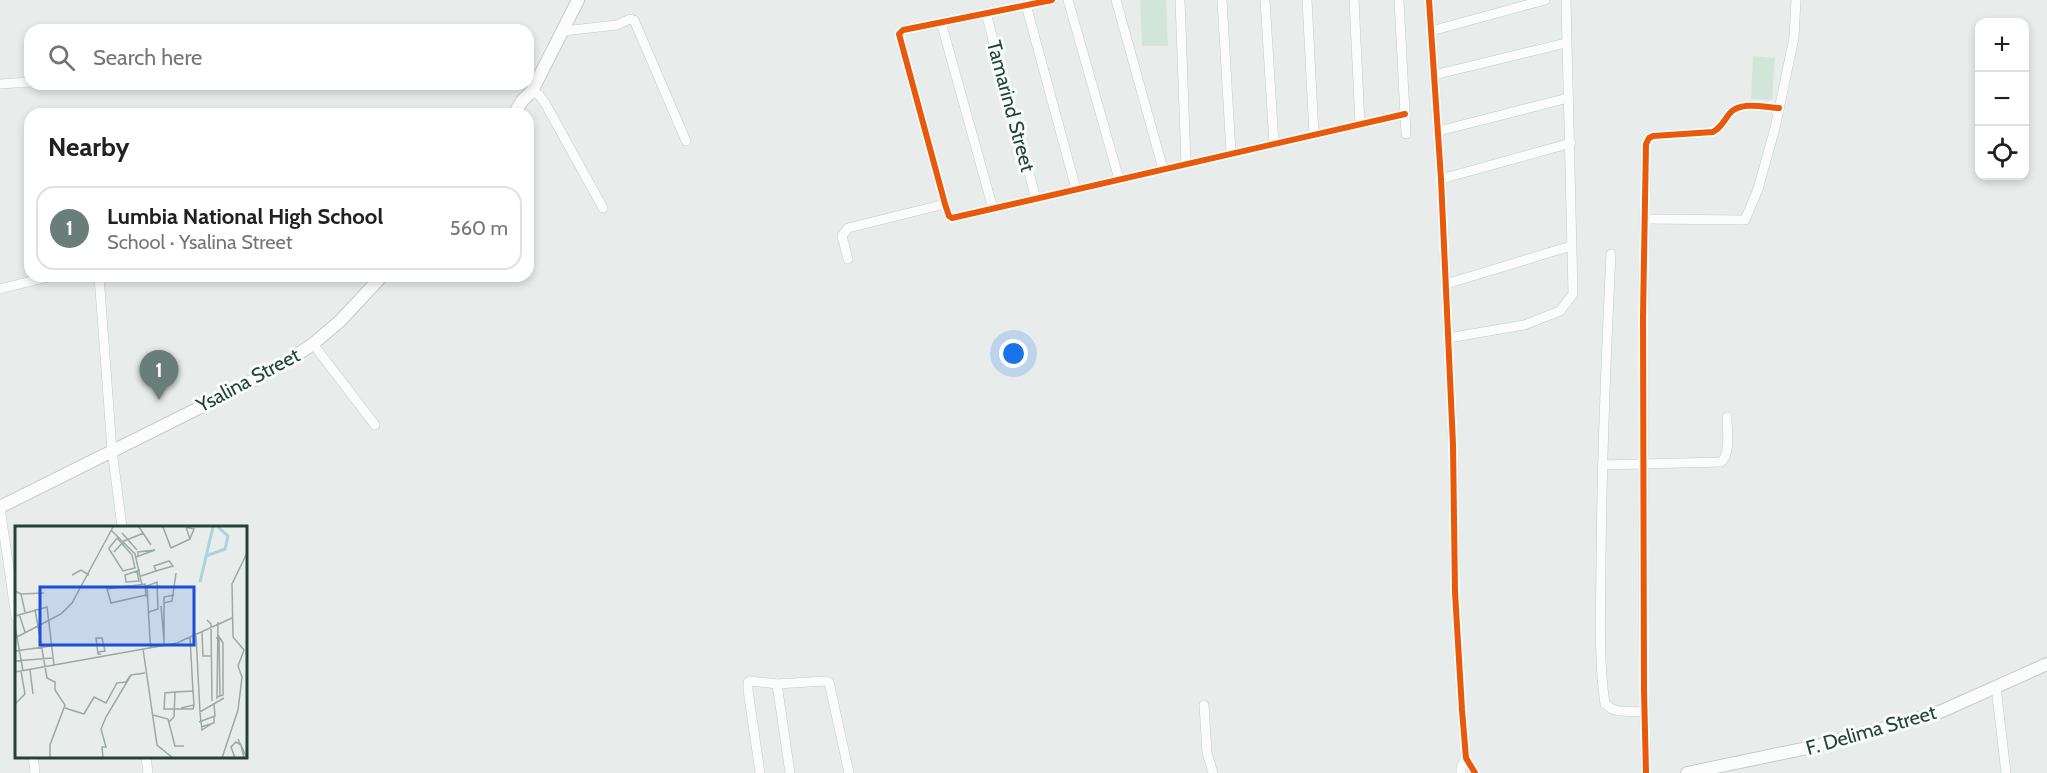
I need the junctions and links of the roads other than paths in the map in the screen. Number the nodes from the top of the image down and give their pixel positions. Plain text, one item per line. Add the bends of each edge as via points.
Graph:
1 (578, 0) edge
2 (1052, 0) edge
3 (1068, 0) edge
4 (1116, 0) edge
5 (1180, 0) edge
6 (1222, 0) edge
7 (1264, 0) edge
8 (1307, 0) edge
9 (1354, 0) edge
10 (1399, 0) edge
11 (1430, 0) edge
12 (1545, 0) edge
13 (1566, 0) edge
14 (1796, 0) edge
15 (1026, 5) junction
16 (986, 13) junction
17 (941, 22) junction
18 (563, 31) junction
19 (1431, 31) junction
20 (1566, 43) junction
21 (1434, 75) junction
22 (24, 82) edge
23 (0, 84) edge
24 (534, 87) edge
25 (532, 91) joint
26 (1568, 98) junction
27 (518, 108) edge
28 (1779, 108) junction
29 (1405, 114) junction
30 (1360, 124) junction
31 (1438, 131) junction
32 (1406, 134) dead end
33 (1314, 135) junction
34 (686, 141) dead end
35 (1571, 143) junction
36 (1274, 144) junction
37 (1231, 153) junction
38 (1186, 164) junction
39 (1163, 169) junction
40 (1119, 179) junction
41 (1441, 179) junction
42 (1076, 189) junction
43 (1036, 199) junction
44 (945, 204) junction
45 (603, 208) dead end
46 (993, 209) junction
47 (1646, 219) junction
48 (1571, 246) junction
49 (1611, 254) dead end
50 (848, 259) dead end
51 (28, 282) edge
52 (99, 282) edge
53 (376, 282) edge
54 (1446, 284) junction
55 (0, 289) edge
56 (1448, 338) junction
57 (313, 344) junction
58 (1727, 417) dead end
59 (375, 425) dead end
60 (112, 450) junction
61 (1602, 465) junction
62 (1644, 465) junction
63 (0, 507) edge
64 (122, 526) edge
65 (15, 610) edge
66 (2047, 664) edge
67 (777, 684) junction
68 (1996, 687) junction
69 (1204, 705) dead end
70 (1644, 712) junction
71 (33, 758) edge
72 (146, 758) edge
73 (1466, 758) junction
74 (35, 773) edge
75 (148, 773) edge
76 (760, 773) edge
77 (790, 773) edge
78 (849, 773) edge
79 (1213, 773) edge
80 (1461, 773) edge
81 (1475, 773) edge
82 (1646, 773) edge
83 (1687, 773) edge
84 (2006, 773) edge

1 - 18 street
2 - 15 street
3 - 40 street
4 - 39 street
5 - 38 street
6 - 37 street
7 - 36 street
8 - 33 street
9 - 30 street
10 - 29 street
11 - 19 street
12 - 19 street
13 - 20 street
14 - 28 street via 1794,38
15 - 16 street
15 - 42 street
16 - 17 street
16 - 43 street, Tamarind Street
17 - 44 street via 899,34
17 - 46 street
18 - 24 street
18 - 34 street via 617,26 634,20
19 - 21 street
20 - 21 street
20 - 26 street
21 - 31 street
22 - 23 street
25 - 27 street
25 - 45 street via 545,103
26 - 31 street
26 - 35 street
28 - 47 street via 1767,161 1745,220
28 - 47 street via 1738,107 1713,132 1649,138 1645,151
29 - 30 street
29 - 32 street
30 - 33 street
31 - 41 street
33 - 36 street
35 - 41 street
35 - 48 street
36 - 37 street
37 - 38 street
38 - 39 street
39 - 40 street
40 - 42 street
41 - 54 street
42 - 43 street
43 - 46 street
44 - 46 street via 952,218
44 - 50 street via 848,228 842,236
47 - 62 street
48 - 54 street
48 - 56 street via 1573,294 1560,311 1524,325
49 - 61 street
51 - 55 street
52 - 60 street
53 - 57 street, Ysalina Street
54 - 56 street
56 - 73 street via 1455,591
57 - 59 street
57 - 60 street, Ysalina Street via 243,386
58 - 62 street via 1727,450 1721,462
60 - 63 street, Ysalina Street
60 - 64 street
61 - 62 street
61 - 70 street via 1601,631 1605,704 1619,711
62 - 70 street
63 - 65 street
66 - 68 street, F. Delima Street
67 - 76 street via 750,681 747,685
67 - 77 street
67 - 78 street via 829,682
68 - 83 street, F. Delima Street via 1903,723 1817,746
68 - 84 street
69 - 79 street
70 - 82 street
71 - 74 street
72 - 75 street
73 - 80 street
73 - 81 street

